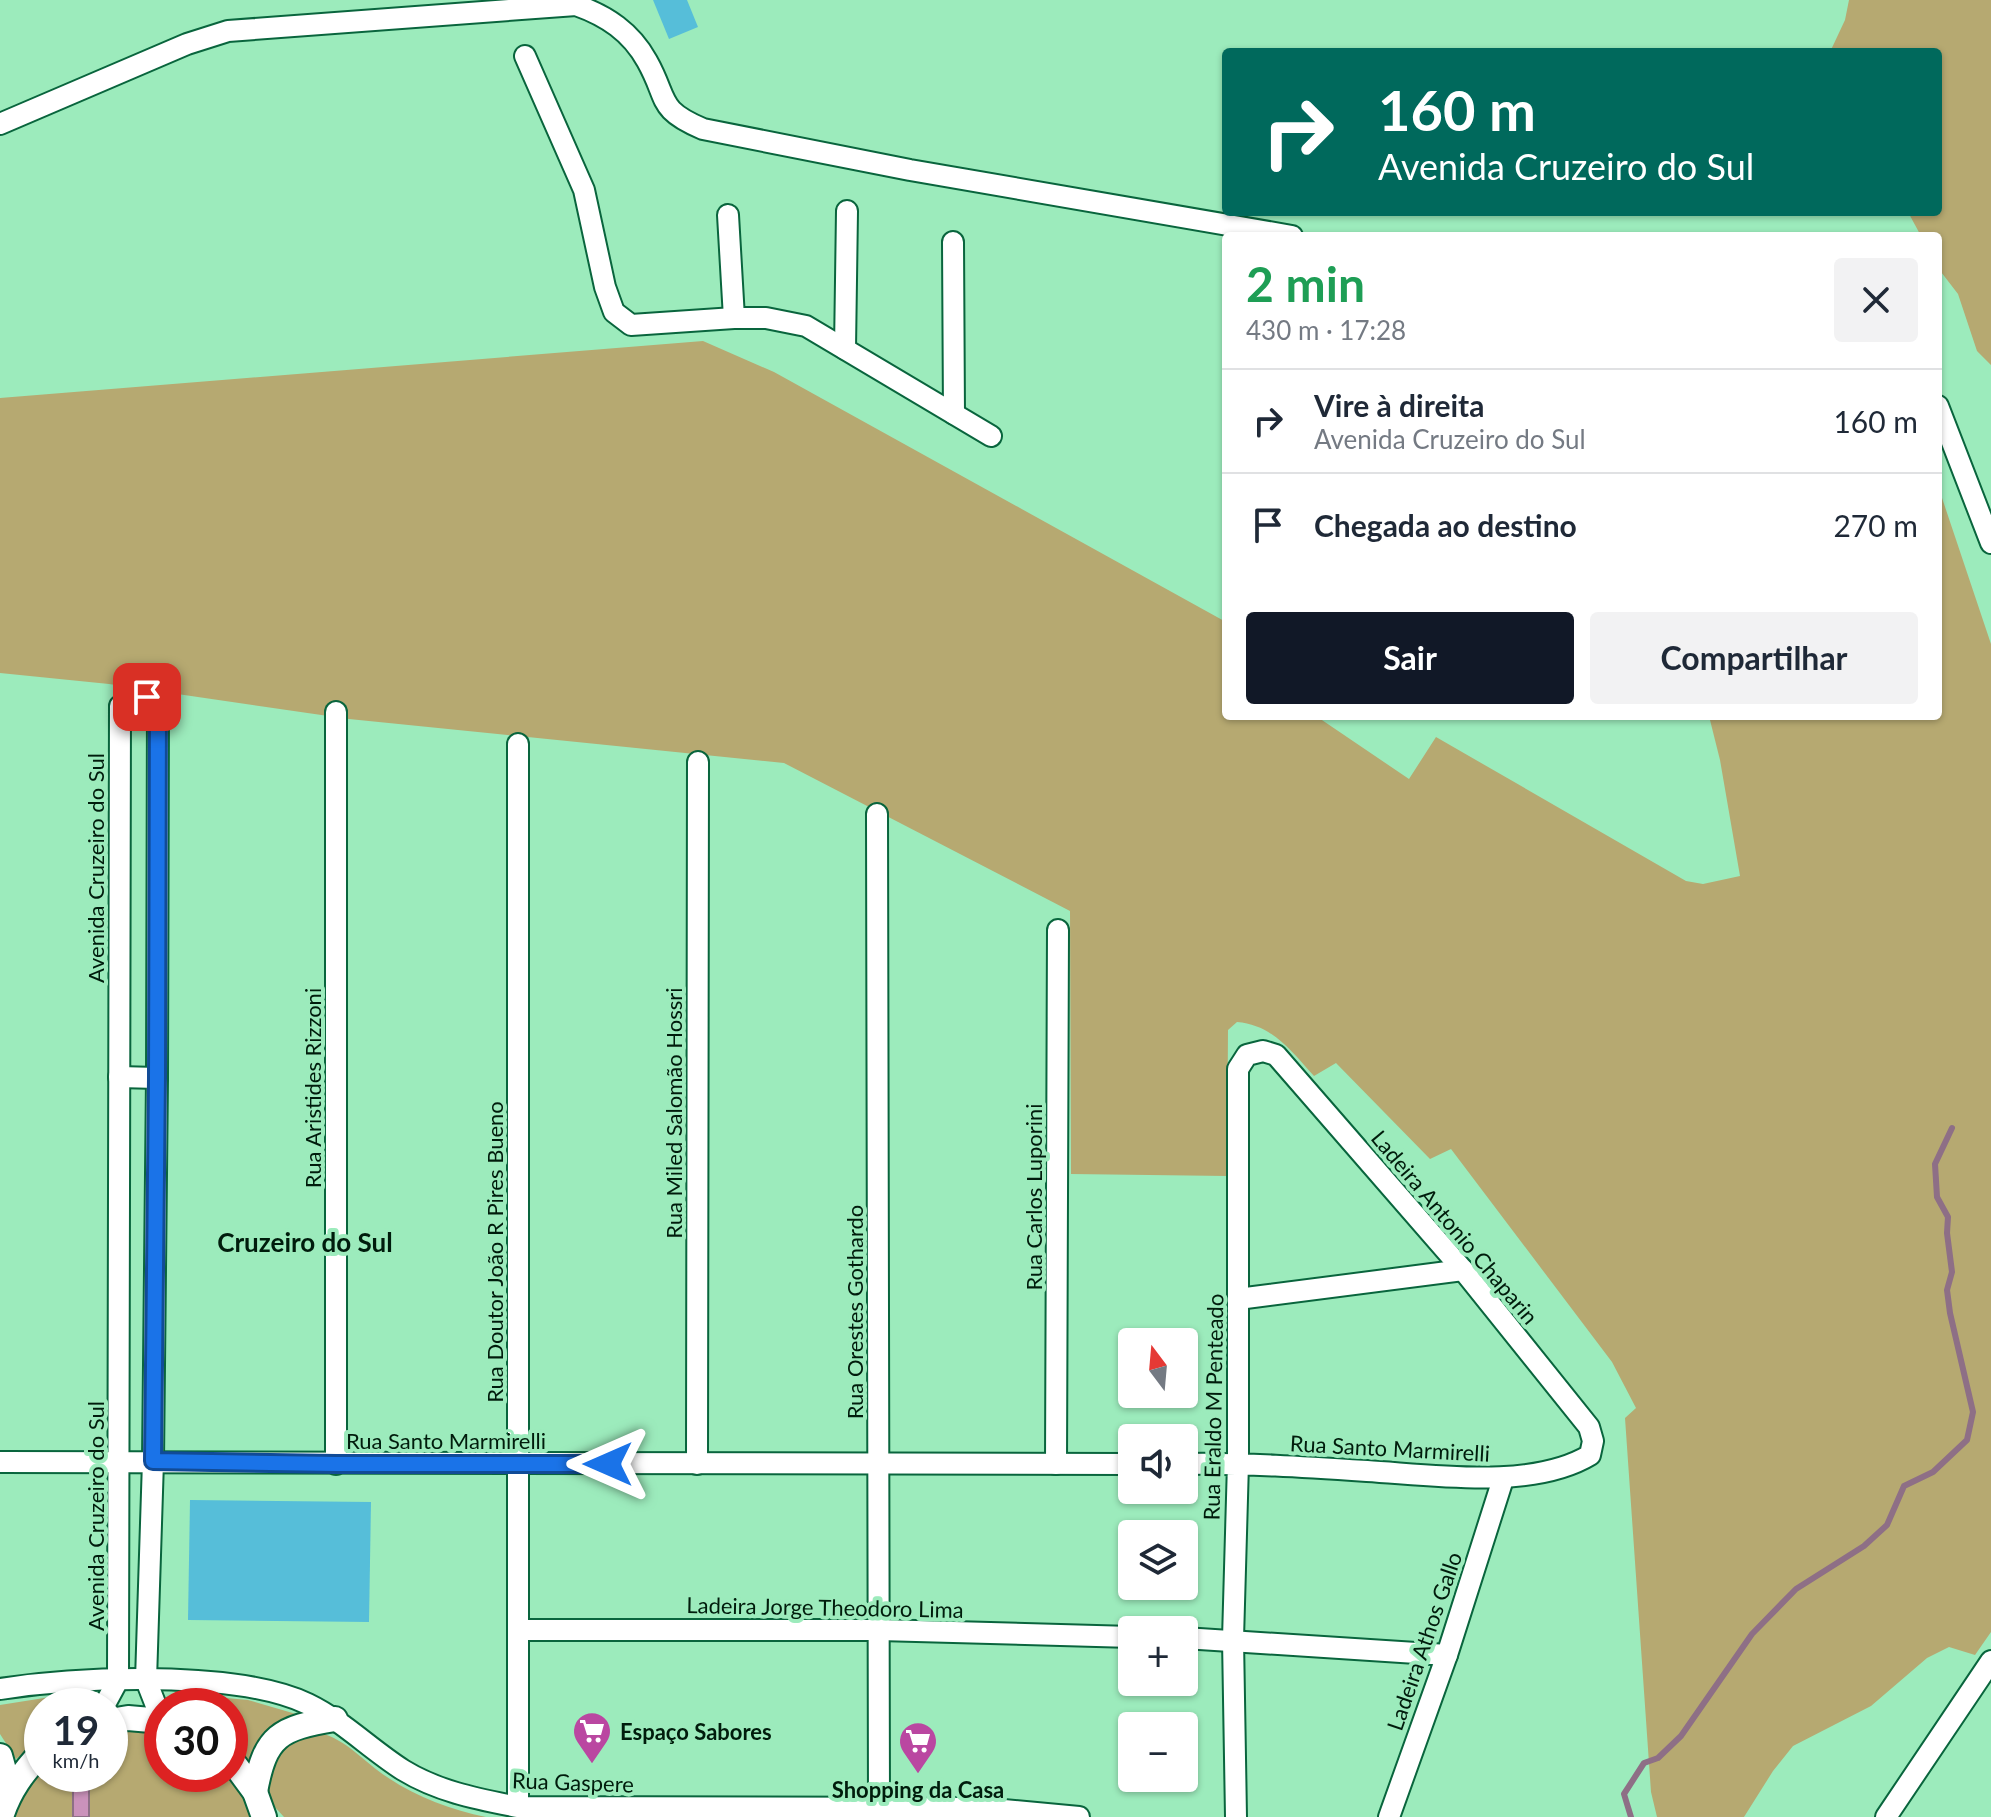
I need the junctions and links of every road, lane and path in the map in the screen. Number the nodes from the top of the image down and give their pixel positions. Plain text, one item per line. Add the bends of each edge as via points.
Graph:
1 (525, 56) dead end
2 (0, 124) edge
3 (847, 211) dead end
4 (728, 215) dead end
5 (1269, 232) edge
6 (953, 242) dead end
7 (734, 318) junction
8 (845, 349) junction
9 (954, 414) junction
10 (1942, 416) edge
11 (991, 436) dead end
12 (1991, 543) edge
13 (336, 712) dead end
14 (518, 744) dead end
15 (698, 762) dead end
16 (877, 814) dead end
17 (1058, 930) dead end
18 (1254, 1052) joint
19 (119, 1077) junction
20 (157, 1078) junction
21 (1463, 1270) junction
22 (1238, 1299) junction
23 (1590, 1455) joint
24 (153, 1461) junction
25 (0, 1462) edge
26 (119, 1463) junction
27 (518, 1463) junction
28 (878, 1463) junction
29 (1238, 1463) junction
30 (336, 1464) junction
31 (697, 1464) junction
32 (1056, 1464) junction
33 (1118, 1464) edge
34 (1198, 1464) edge
35 (1503, 1479) junction
36 (518, 1630) junction
37 (879, 1630) junction
38 (1118, 1637) edge
39 (1198, 1638) edge
40 (1233, 1639) junction
41 (1447, 1655) junction
42 (1991, 1661) edge
43 (118, 1680) junction
44 (146, 1680) junction
45 (114, 1688) edge
46 (149, 1688) edge
47 (0, 1689) edge
48 (335, 1719) junction
49 (0, 1756) edge
50 (24, 1771) edge
51 (248, 1785) edge
52 (4, 1804) edge
53 (518, 1807) junction
54 (263, 1808) edge
55 (879, 1809) junction
56 (1079, 1817) edge
57 (1236, 1817) edge
58 (1389, 1817) edge
59 (1886, 1817) edge

1 - 7 street via 584,190 614,312 631,325
2 - 5 street via 228,31 576,5 620,26 647,60 664,102 678,119 703,129
3 - 8 street
4 - 7 street
6 - 9 street
7 - 8 street via 806,326
8 - 9 street
9 - 11 street
10 - 12 street
13 - 30 street, Rua Aristides Rizzoni
14 - 27 street, Rua Doutor João R Pires Bueno
15 - 31 street, Rua Miled Salomão Hossri
16 - 28 street, Rua Orestes Gothardo
17 - 32 street, Rua Carlos Luporini
18 - 21 street, Ladeira Antonio Chaparin via 1276,1055
18 - 22 street, Rua Eraldo M Penteado via 1238,1069
19 - 20 street
19 - 20 street, Avenida Cruzeiro do Sul via 120,706 138,694 158,705
19 - 26 street, Avenida Cruzeiro do Sul
20 - 24 street, Avenida Cruzeiro do Sul
21 - 22 street
21 - 23 street, Ladeira Antonio Chaparin via 1589,1427
22 - 29 street, Rua Eraldo M Penteado
23 - 35 street, Rua Santo Marmirelli via 1576,1464
24 - 26 street, Rua Santo Marmirelli
24 - 30 street, Rua Santo Marmirelli
24 - 44 street, Avenida Cruzeiro do Sul
25 - 26 street, Rua Santo Marmirelli
26 - 43 street, Avenida Cruzeiro do Sul
27 - 30 street, Rua Santo Marmirelli
27 - 31 street, Rua Santo Marmirelli
27 - 36 street, Rua Doutor João R Pires Bueno
28 - 31 street, Rua Santo Marmirelli
28 - 32 street, Rua Santo Marmirelli
28 - 37 street, Rua Orestes Gothardo
29 - 34 street, Rua Santo Marmirelli
29 - 35 street, Rua Santo Marmirelli
29 - 40 street, Rua Eraldo M Penteado
32 - 33 street, Rua Santo Marmirelli
35 - 41 street, Ladeira Athos Gallo
36 - 37 street, Ladeira Jorge Theodoro Lima
36 - 53 street, Rua Doutor João R Pires Bueno
37 - 38 street, Ladeira Jorge Theodoro Lima
37 - 55 street, Rua Orestes Gothardo
39 - 40 street
40 - 41 street
40 - 57 street, Rua Eraldo M Penteado
41 - 58 street, Ladeira Athos Gallo
42 - 59 street
43 - 44 street, Rua Gaspere
43 - 45 street, Avenida Cruzeiro do Sul
43 - 47 street, Rua Gaspere
44 - 46 street, Avenida Cruzeiro do Sul
44 - 48 street, Rua Gaspere via 261,1688
48 - 53 street, Rua Gaspere via 427,1783
48 - 54 main road via 303,1724 267,1749 260,1764
49 - 52 main road
50 - 52 main road
51 - 54 main road
53 - 55 street, Rua Gaspere
55 - 56 street, Rua Gaspere via 982,1808

